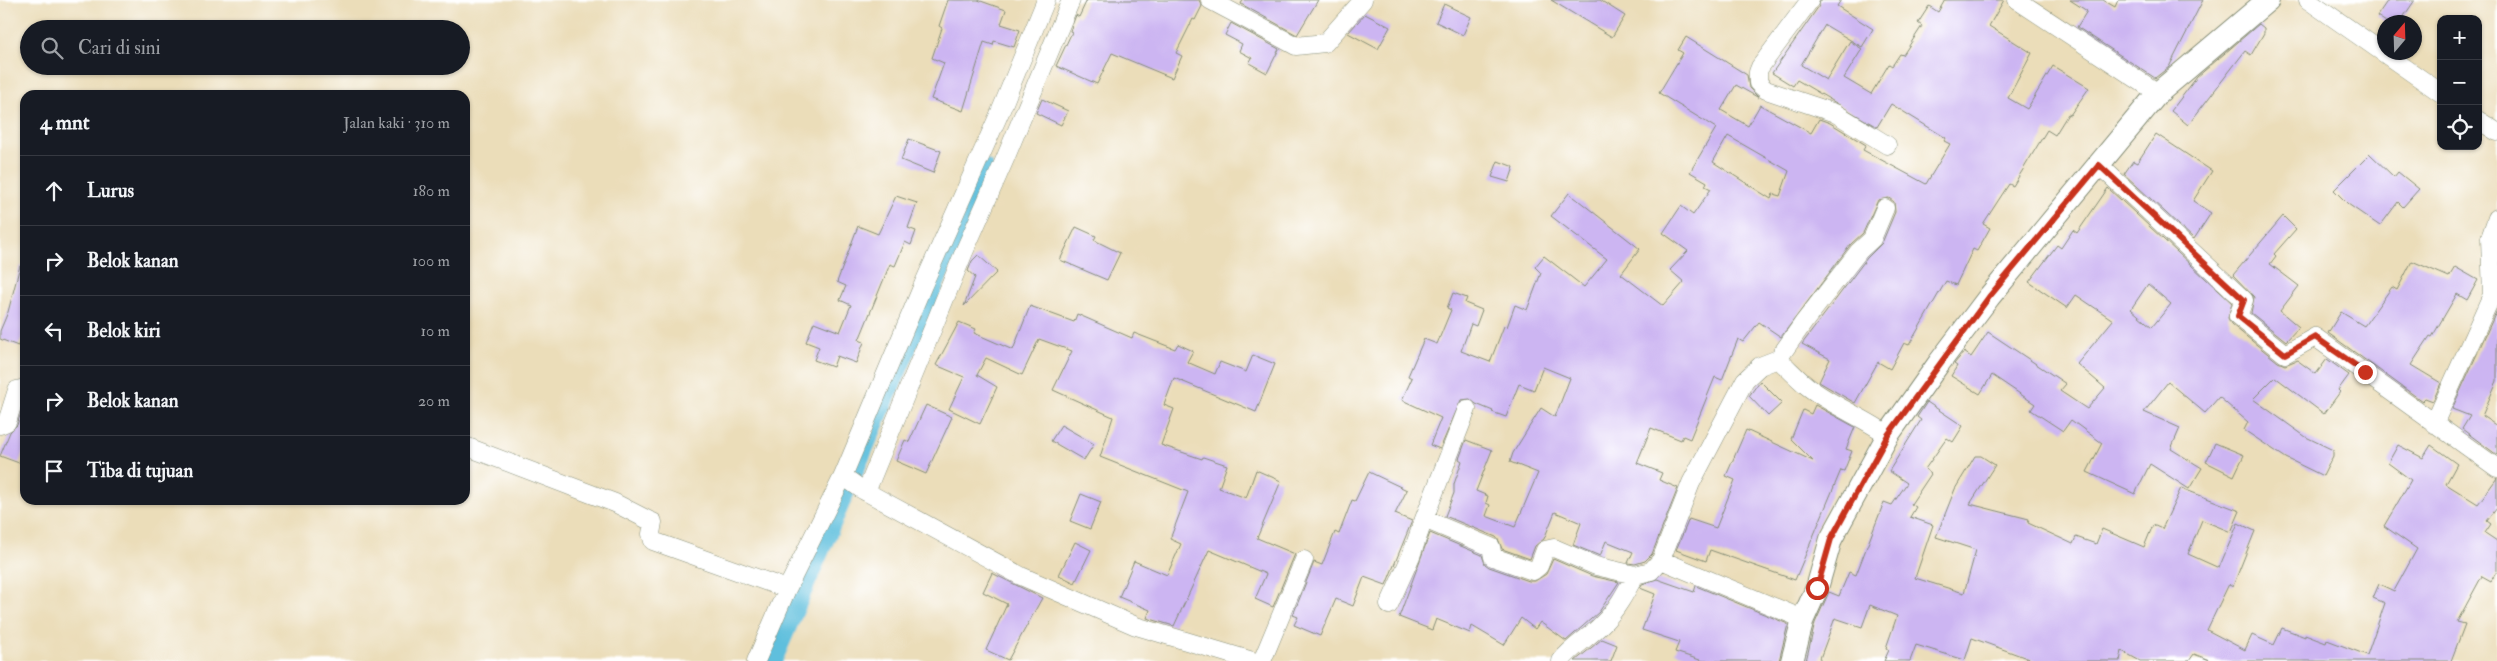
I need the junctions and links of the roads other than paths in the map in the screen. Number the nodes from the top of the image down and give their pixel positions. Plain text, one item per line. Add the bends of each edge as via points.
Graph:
1 (1046, 0) edge
2 (1071, 0) edge
3 (1210, 0) edge
4 (1363, 0) edge
5 (1810, 0) edge
6 (2017, 0) edge
7 (2268, 0) edge
8 (2308, 0) edge
9 (2437, 91) edge
10 (2158, 93) junction
11 (2482, 123) edge
12 (2497, 132) edge
13 (1887, 145) dead end
14 (2099, 165) junction
15 (1885, 208) dead end
16 (2497, 218) edge
17 (2494, 296) edge
18 (1778, 359) junction
19 (20, 389) edge
20 (1467, 409) dead end
21 (2434, 424) junction
22 (0, 425) edge
23 (1888, 435) junction
24 (470, 448) edge
25 (2497, 468) edge
26 (855, 485) junction
27 (1424, 518) junction
28 (1304, 560) dead end
29 (1661, 560) junction
30 (1635, 575) junction
31 (787, 589) junction
32 (1389, 605) dead end
33 (1803, 619) junction
34 (756, 661) edge
35 (1253, 661) edge
36 (1262, 661) edge
37 (1561, 661) edge
38 (1792, 661) edge

1 - 26 street via 923,285
2 - 26 street via 964,252
3 - 4 street via 1296,46 1325,43
5 - 13 street via 1760,67 1758,83 1766,90 1835,113
6 - 10 street
7 - 10 street
8 - 9 street
10 - 14 street
11 - 12 street
14 - 21 street via 2244,300 2238,316 2285,354 2315,337
14 - 23 street via 1989,297
15 - 18 street via 1872,239 1859,250
16 - 17 street via 2490,238
17 - 21 street
18 - 23 street via 1808,387
18 - 29 street via 1760,366 1745,380 1691,483
19 - 22 street via 6,422
20 - 27 street
21 - 25 street
23 - 33 street via 1831,539 1817,588
24 - 31 street via 654,522 653,541
26 - 31 street
26 - 35 street via 1030,580 1136,626
27 - 30 street via 1491,547 1493,557 1527,570 1539,566 1545,550 1554,548 1596,566
27 - 32 street
28 - 36 street
29 - 30 street via 1651,571
29 - 33 street
30 - 37 street via 1604,623
31 - 34 street
33 - 38 street

